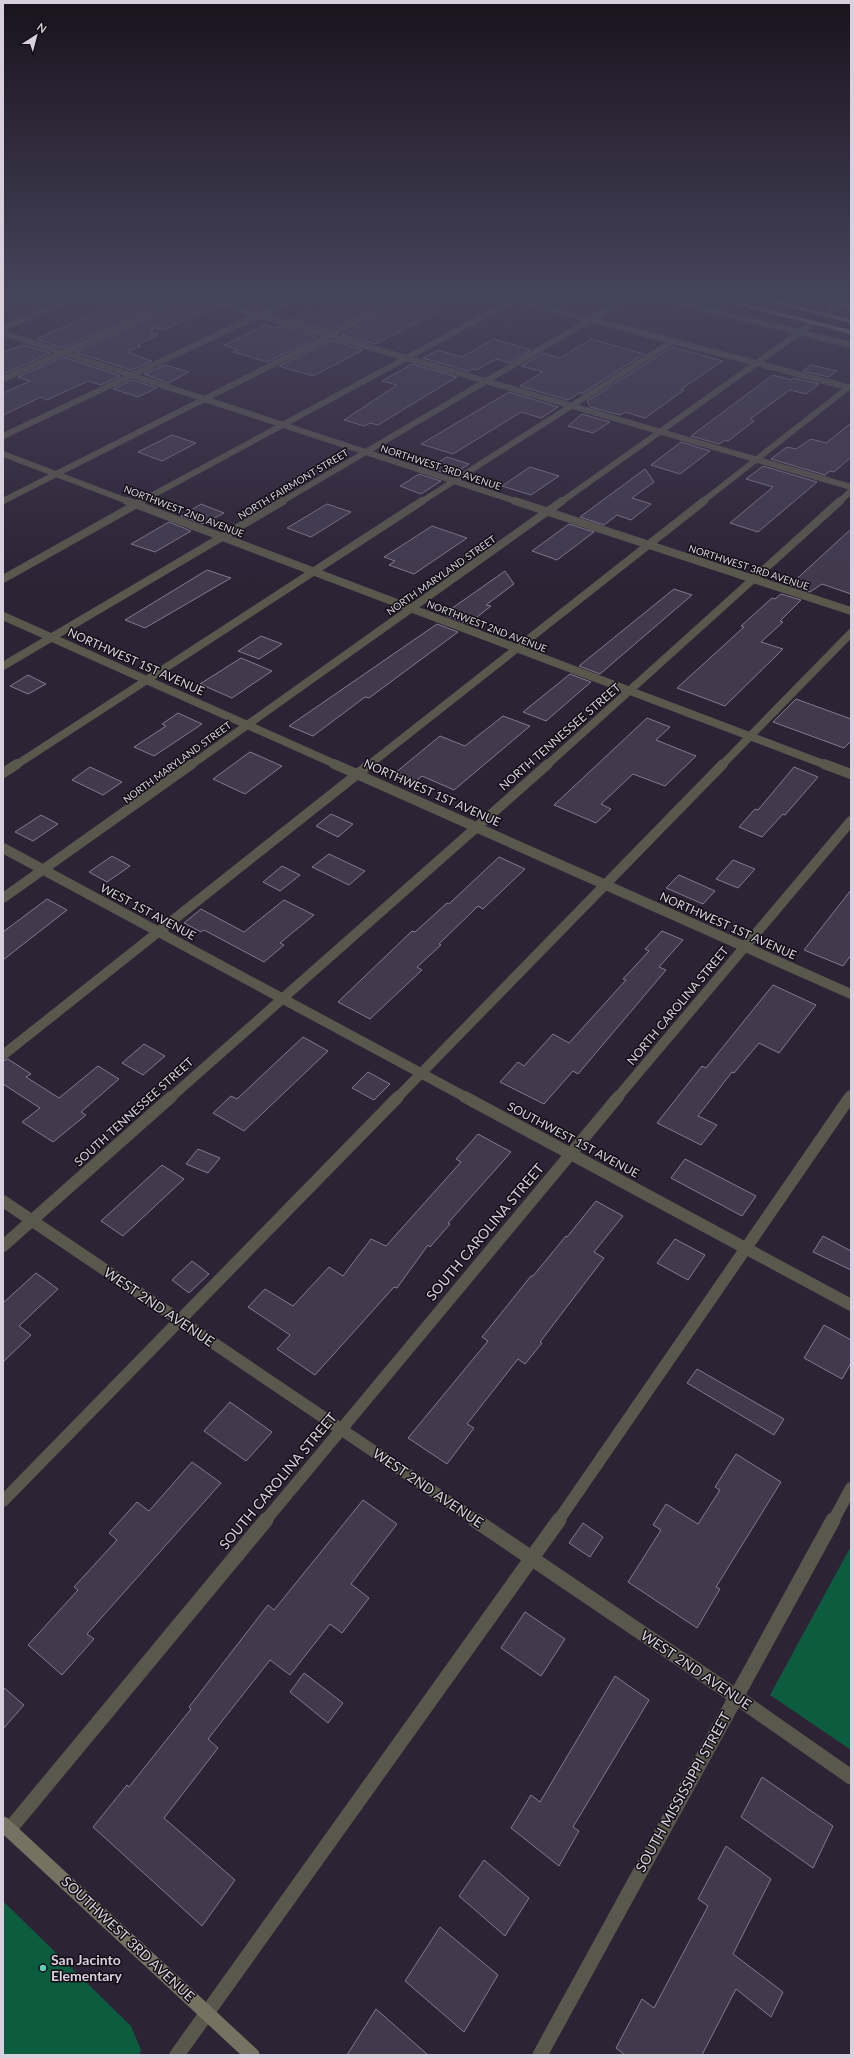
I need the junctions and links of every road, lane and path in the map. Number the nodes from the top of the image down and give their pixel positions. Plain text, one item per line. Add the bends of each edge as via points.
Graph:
1 (101, 390) edge
2 (179, 390) edge
3 (224, 390) edge
4 (347, 390) edge
5 (471, 390) edge
6 (516, 390) edge
7 (595, 390) edge
8 (718, 390) edge
9 (846, 390) edge
10 (206, 399) junction
11 (570, 406) junction
12 (283, 425) junction
13 (659, 432) junction
14 (3, 436) edge
15 (365, 452) junction
16 (3, 454) edge
17 (757, 460) junction
18 (57, 474) junction
19 (453, 481) junction
20 (851, 487) edge
21 (851, 491) edge
22 (3, 501) edge
23 (136, 504) junction
24 (548, 512) junction
25 (223, 537) junction
26 (648, 545) junction
27 (314, 571) junction
28 (3, 579) edge
29 (754, 579) junction
30 (412, 608) junction
31 (851, 611) edge
32 (3, 616) edge
33 (851, 633) edge
34 (52, 637) junction
35 (516, 648) junction
36 (3, 666) edge
37 (146, 679) junction
38 (630, 691) junction
39 (246, 724) junction
40 (751, 736) junction
41 (3, 773) edge
42 (359, 774) junction
43 (851, 774) edge
44 (851, 821) edge
45 (476, 826) junction
46 (3, 848) edge
47 (43, 869) junction
48 (605, 884) junction
49 (3, 898) edge
50 (160, 932) junction
51 (745, 947) junction
52 (851, 994) edge
53 (282, 998) junction
54 (3, 1055) edge
55 (420, 1072) junction
56 (851, 1095) edge
57 (571, 1153) junction
58 (3, 1201) edge
59 (32, 1220) junction
60 (3, 1246) edge
61 (746, 1248) junction
62 (851, 1305) edge
63 (180, 1320) junction
64 (341, 1430) junction
65 (851, 1488) edge
66 (3, 1500) edge
67 (532, 1559) junction
68 (735, 1696) junction
69 (851, 1777) edge
70 (6, 1827) edge
71 (207, 2013) junction
72 (177, 2055) edge
73 (252, 2055) edge
74 (540, 2055) edge

1 - 14 street
2 - 10 street, NORTHWEST 3RD AVENUE
3 - 10 street
4 - 12 street
5 - 15 street, NORTH FAIRMONT STREET
6 - 11 street
7 - 11 street
8 - 13 street, NORTH MARYLAND STREET
9 - 17 street
10 - 12 street, NORTHWEST 3RD AVENUE
10 - 18 street
11 - 13 street
11 - 19 street
12 - 15 street, NORTHWEST 3RD AVENUE
12 - 23 street
13 - 17 street
13 - 24 street, NORTH MARYLAND STREET
15 - 19 street, NORTHWEST 3RD AVENUE
15 - 25 street, NORTH FAIRMONT STREET
16 - 18 street, NORTHWEST 2ND AVENUE
17 - 20 street
17 - 26 street
18 - 22 street
18 - 23 street, NORTHWEST 2ND AVENUE
19 - 24 street, NORTHWEST 3RD AVENUE
19 - 27 street
21 - 29 street, NORTH TENNESSEE STREET
23 - 25 street, NORTHWEST 2ND AVENUE
23 - 28 street
24 - 26 street, NORTHWEST 3RD AVENUE
24 - 30 street, NORTH MARYLAND STREET
25 - 27 street, NORTHWEST 2ND AVENUE
25 - 34 street, NORTH FAIRMONT STREET
26 - 29 street, NORTHWEST 3RD AVENUE
26 - 35 street
27 - 30 street, NORTHWEST 2ND AVENUE
27 - 37 street
29 - 31 street, NORTHWEST 3RD AVENUE
29 - 38 street, NORTH TENNESSEE STREET
30 - 35 street, NORTHWEST 2ND AVENUE
30 - 39 street, NORTH MARYLAND STREET
32 - 34 street, NORTHWEST 1ST AVENUE
33 - 40 street
34 - 36 street, NORTH FAIRMONT STREET
34 - 37 street, NORTHWEST 1ST AVENUE
35 - 38 street, NORTHWEST 2ND AVENUE
35 - 42 street
37 - 39 street, NORTHWEST 1ST AVENUE
37 - 41 street
38 - 40 street, NORTHWEST 2ND AVENUE
38 - 45 street, NORTH TENNESSEE STREET
39 - 42 street, NORTHWEST 1ST AVENUE
39 - 47 street, NORTH MARYLAND STREET
40 - 43 street, NORTHWEST 2ND AVENUE
40 - 48 street
42 - 45 street, NORTHWEST 1ST AVENUE
42 - 50 street
44 - 51 street, NORTH CAROLINA STREET
45 - 48 street, NORTHWEST 1ST AVENUE
45 - 53 street, NORTH TENNESSEE STREET
46 - 47 street, WEST 1ST AVENUE
47 - 49 street, NORTH MARYLAND STREET
47 - 50 street, WEST 1ST AVENUE
48 - 51 street, NORTHWEST 1ST AVENUE
48 - 55 street
50 - 53 street, WEST 1ST AVENUE
50 - 54 street
51 - 52 street, NORTHWEST 1ST AVENUE
51 - 57 street, NORTH CAROLINA STREET
53 - 55 street, SOUTHWEST 1ST AVENUE
53 - 59 street, SOUTH TENNESSEE STREET
55 - 57 street, SOUTHWEST 1ST AVENUE
55 - 63 street
56 - 61 street
57 - 61 street, SOUTHWEST 1ST AVENUE
57 - 64 street, SOUTH CAROLINA STREET
58 - 59 street, WEST 2ND AVENUE
59 - 60 street, SOUTH TENNESSEE STREET
59 - 63 street, WEST 2ND AVENUE
61 - 62 street, SOUTHWEST 1ST AVENUE
61 - 67 street
63 - 64 street, WEST 2ND AVENUE
63 - 66 street
64 - 67 street, WEST 2ND AVENUE
64 - 70 street, SOUTH CAROLINA STREET
65 - 68 street, SOUTH MISSISSIPPI STREET
67 - 68 street, WEST 2ND AVENUE
67 - 71 street
68 - 69 street, WEST 2ND AVENUE
68 - 74 street, SOUTH MISSISSIPPI STREET
70 - 71 main road, SOUTHWEST 3RD AVENUE
71 - 72 street
71 - 73 main road, SOUTHWEST 3RD AVENUE

